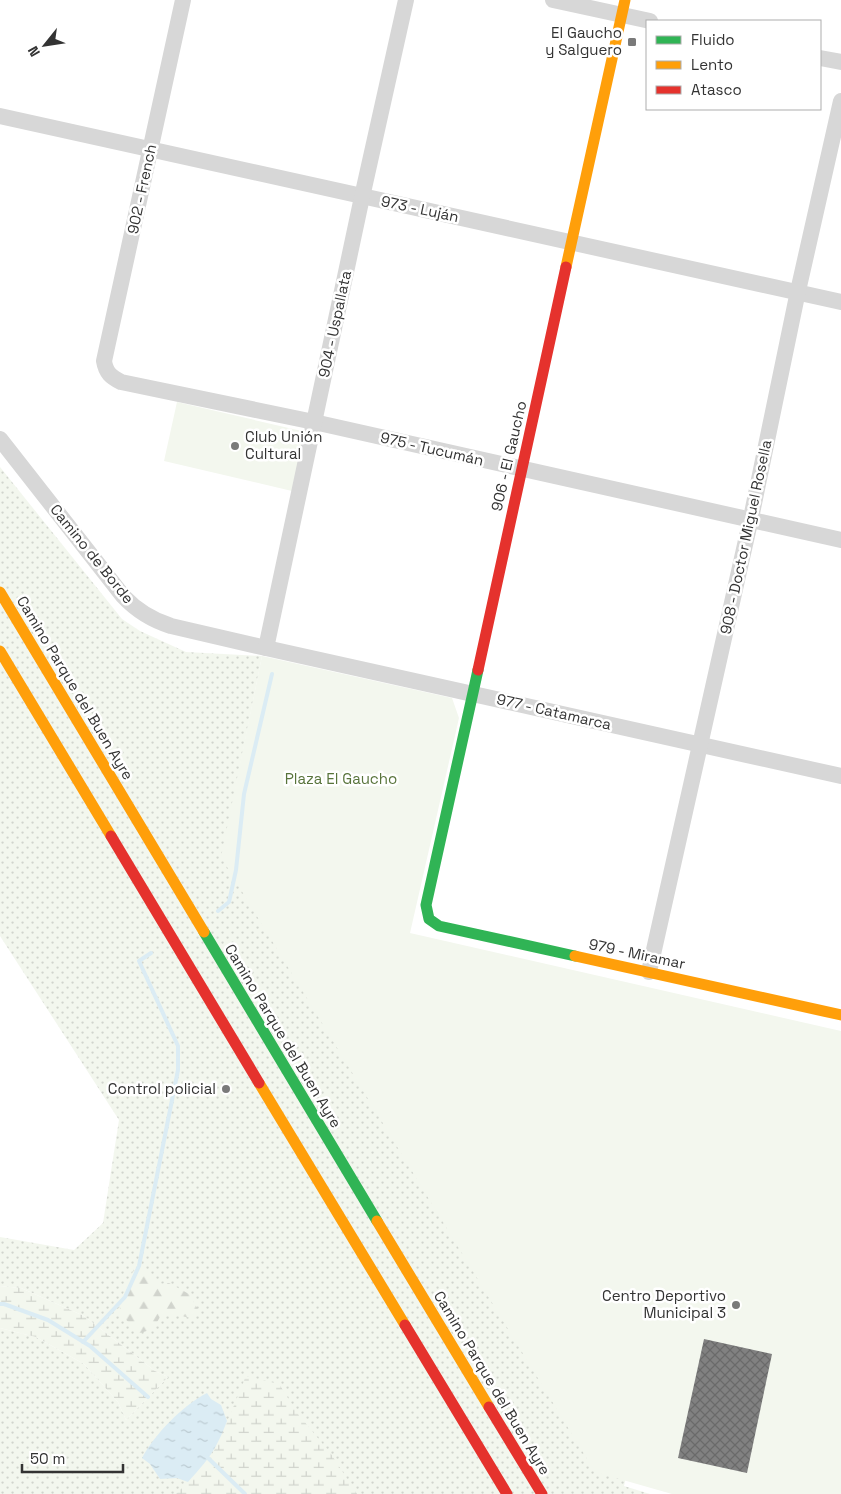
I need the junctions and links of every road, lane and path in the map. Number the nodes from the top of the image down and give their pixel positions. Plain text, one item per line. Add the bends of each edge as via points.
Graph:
1 (183, 0) edge
2 (406, 0) edge
3 (553, 0) edge
4 (624, 8) edge
5 (648, 20) edge
6 (821, 58) edge
7 (841, 62) edge
8 (841, 100) edge
9 (0, 116) edge
10 (150, 149) junction
11 (362, 197) junction
12 (572, 242) junction
13 (798, 292) junction
14 (841, 302) edge
15 (111, 377) joint
16 (314, 422) junction
17 (0, 439) edge
18 (522, 469) junction
19 (751, 518) junction
20 (841, 540) edge
21 (0, 592) edge
22 (266, 648) junction
23 (0, 650) edge
24 (472, 693) junction
25 (700, 745) junction
26 (841, 776) edge
27 (430, 919) joint
28 (649, 972) junction
29 (841, 1015) edge
30 (507, 1494) edge
31 (542, 1494) edge

1 - 10 street, 902 - French
2 - 11 street, 904 - Uspallata
3 - 4 street
4 - 5 street
4 - 12 main road, 906 - El Gaucho
6 - 7 street
8 - 13 street, 908 - Doctor Miguel Rosella
9 - 10 street, 973 - Luján
10 - 11 street, 973 - Luján
10 - 15 street, 902 - French via 104,361 105,370
11 - 12 street, 973 - Luján
11 - 16 street, 904 - Uspallata
12 - 13 street, 973 - Luján
12 - 18 main road, 906 - El Gaucho
13 - 14 street, 973 - Luján
13 - 19 street, 908 - Doctor Miguel Rosella
15 - 16 street, 975 - Tucumán via 121,382
16 - 18 street, 975 - Tucumán
16 - 22 street, 904 - Uspallata
17 - 22 street, Camino de Borde via 131,605 171,626
18 - 19 street, 975 - Tucumán
18 - 24 main road, 906 - El Gaucho
19 - 20 street, 975 - Tucumán
19 - 25 street, 908 - Doctor Miguel Rosella
21 - 31 main road, Camino Parque del Buen Ayre
22 - 24 street, 977 - Catamarca
23 - 30 main road
24 - 25 street, 977 - Catamarca
24 - 27 main road, 906 - El Gaucho via 426,905
25 - 26 street, 977 - Catamarca
25 - 28 street, 908 - Doctor Miguel Rosella
27 - 28 main road, 979 - Miramar via 440,926
28 - 29 main road, 979 - Miramar

